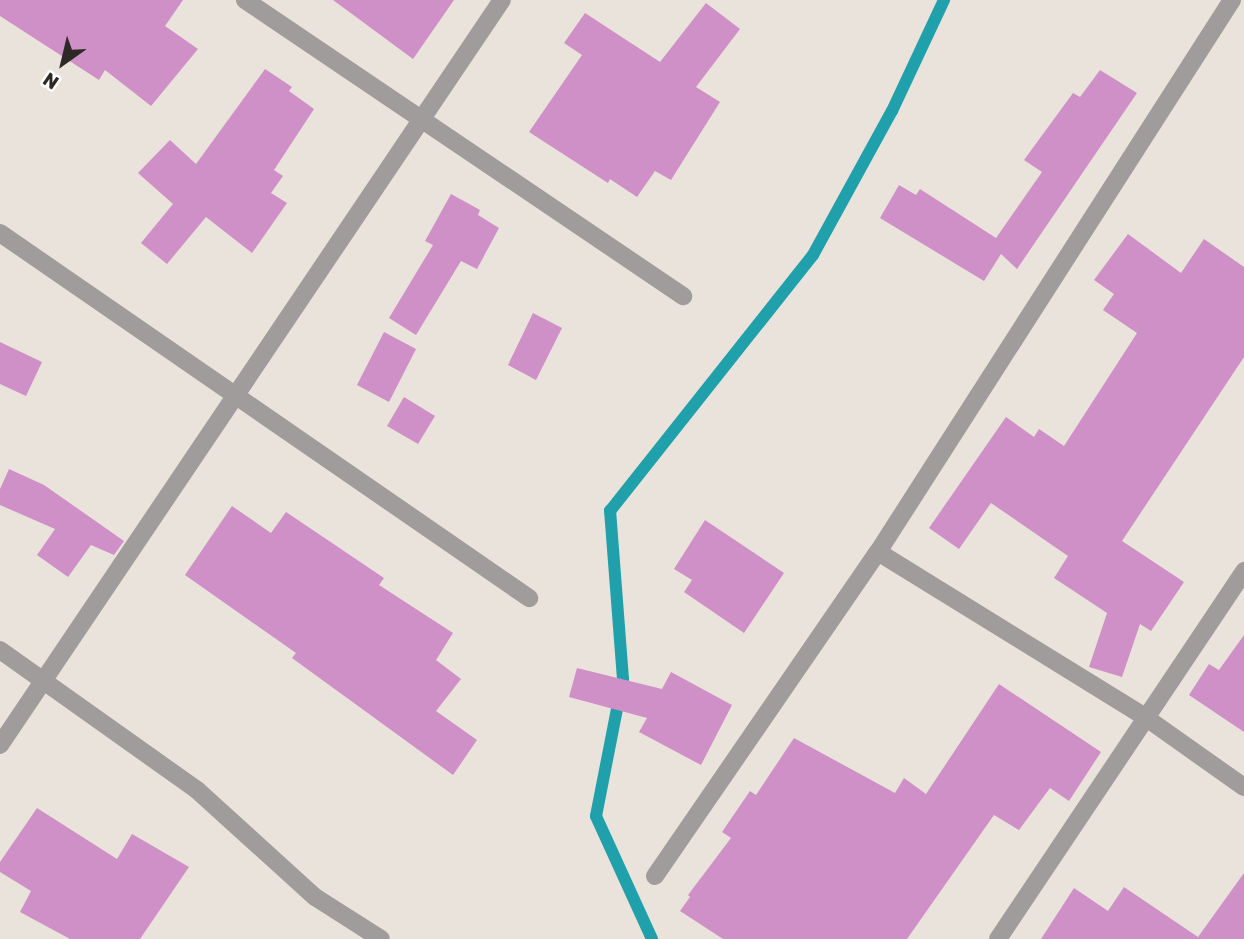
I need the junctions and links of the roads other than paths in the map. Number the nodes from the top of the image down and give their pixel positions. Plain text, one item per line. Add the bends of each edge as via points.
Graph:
1 (245, 0) edge
2 (502, 0) edge
3 (1232, 0) edge
4 (423, 117) junction
5 (0, 233) edge
6 (683, 296) dead end
7 (236, 395) junction
8 (878, 552) junction
9 (1244, 571) edge
10 (529, 598) dead end
11 (0, 650) edge
12 (44, 680) junction
13 (1145, 717) junction
14 (0, 745) edge
15 (1244, 787) edge
16 (655, 876) dead end
17 (381, 939) edge
18 (998, 939) edge

1 - 4 street
2 - 4 street
3 - 8 street
4 - 6 street
4 - 7 street
5 - 7 street
7 - 10 street
7 - 12 street
8 - 13 street
8 - 16 street
9 - 13 street
11 - 12 street
12 - 14 street
12 - 17 street via 197,790 315,897
13 - 15 street
13 - 18 street

